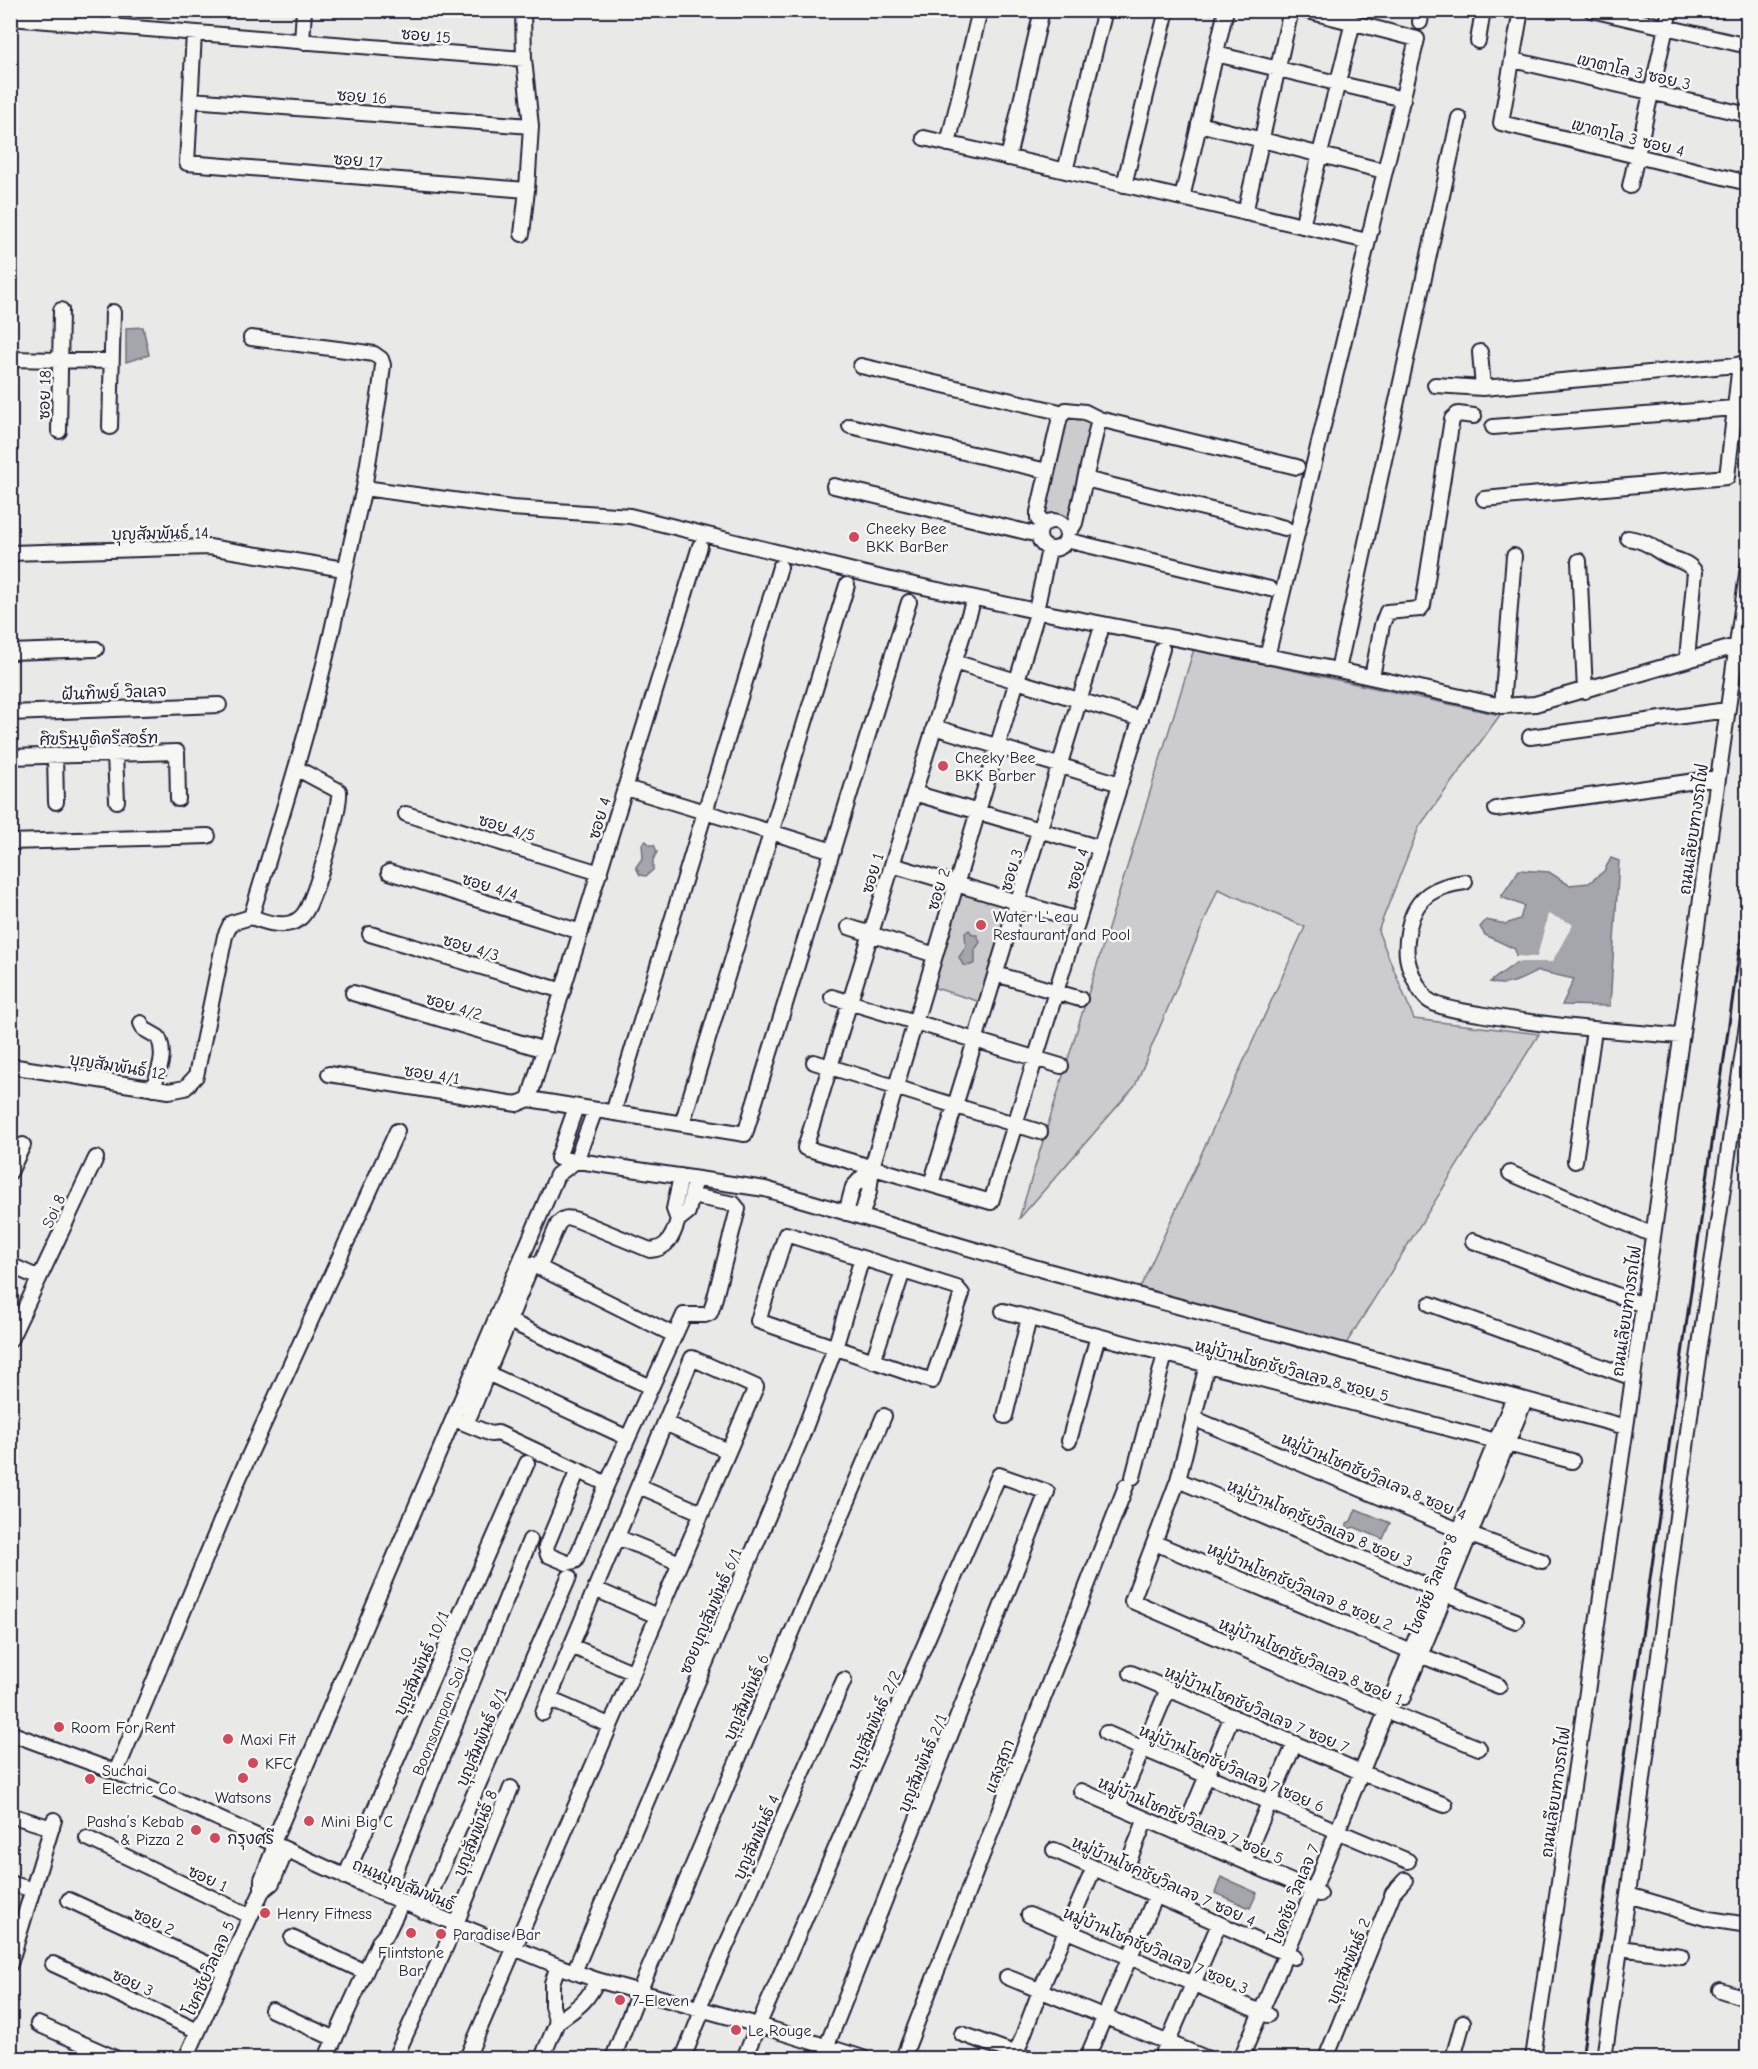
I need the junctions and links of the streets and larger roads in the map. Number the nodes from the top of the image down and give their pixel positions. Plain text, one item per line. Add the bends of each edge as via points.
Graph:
1 (114, 10) edge
2 (304, 10) edge
3 (523, 10) edge
4 (980, 10) edge
5 (1042, 10) edge
6 (1105, 10) edge
7 (1167, 10) edge
8 (1226, 10) edge
9 (1291, 10) edge
10 (1304, 10) edge
11 (1483, 10) edge
12 (1521, 10) edge
13 (1591, 10) edge
14 (1670, 10) edge
15 (38, 15) edge
16 (10, 18) edge
17 (1353, 22) junction
18 (112, 26) junction
19 (1666, 27) junction
20 (194, 33) junction
21 (1478, 41) dead end
22 (302, 42) junction
23 (1748, 46) edge
24 (1216, 54) junction
25 (524, 59) junction
26 (1513, 60) junction
27 (1278, 69) junction
28 (1337, 83) junction
29 (1651, 92) junction
30 (1402, 99) junction
31 (191, 100) junction
32 (1748, 115) edge
33 (1459, 118) dead end
34 (1199, 124) junction
35 (531, 126) junction
36 (924, 138) dead end
37 (1262, 140) junction
38 (948, 144) junction
39 (1320, 155) junction
40 (1638, 156) junction
41 (1008, 158) junction
42 (1065, 171) junction
43 (1384, 171) junction
44 (1748, 183) edge
45 (1124, 185) junction
46 (1630, 186) dead end
47 (527, 190) junction
48 (1182, 198) junction
49 (1245, 213) junction
50 (1302, 226) junction
51 (522, 234) dead end
52 (1367, 241) junction
53 (61, 310) dead end
54 (113, 312) dead end
55 (251, 338) dead end
56 (1480, 352) dead end
57 (10, 359) edge
58 (61, 360) junction
59 (111, 361) junction
60 (1744, 364) edge
61 (861, 366) dead end
62 (1435, 385) dead end
63 (1483, 388) junction
64 (1734, 408) junction
65 (1064, 413) junction
66 (1474, 416) dead end
67 (1099, 419) junction
68 (110, 426) dead end
69 (850, 426) dead end
70 (1493, 427) dead end
71 (59, 431) dead end
72 (1297, 467) dead end
73 (1047, 471) junction
74 (1085, 479) junction
75 (834, 486) dead end
76 (364, 488) junction
77 (1484, 499) dead end
78 (1285, 528) dead end
79 (1041, 530) junction
80 (1066, 536) junction
81 (1628, 538) dead end
82 (700, 546) dead end
83 (1049, 549) junction
84 (10, 553) edge
85 (1514, 556) dead end
86 (1579, 561) dead end
87 (780, 567) dead end
88 (1748, 567) edge
89 (344, 569) junction
90 (848, 585) dead end
91 (1270, 589) dead end
92 (909, 602) dead end
93 (971, 608) dead end
94 (1035, 615) junction
95 (1100, 633) dead end
96 (1741, 637) edge
97 (96, 649) dead end
98 (1162, 649) dead end
99 (10, 652) edge
100 (1266, 657) junction
101 (1687, 659) junction
102 (954, 662) junction
103 (1338, 670) junction
104 (1372, 677) junction
105 (1017, 681) junction
106 (1585, 691) junction
107 (1080, 700) junction
108 (219, 705) dead end
109 (1502, 706) junction
110 (1727, 710) junction
111 (10, 713) edge
112 (1141, 718) junction
113 (934, 727) junction
114 (1530, 737) dead end
115 (998, 746) junction
116 (115, 754) junction
117 (55, 756) junction
118 (10, 757) edge
119 (1060, 765) junction
120 (296, 768) junction
121 (1717, 778) junction
122 (1120, 784) junction
123 (626, 788) junction
124 (914, 793) junction
125 (178, 799) dead end
126 (117, 801) dead end
127 (56, 802) dead end
128 (1496, 809) dead end
129 (705, 812) junction
130 (978, 812) junction
131 (406, 814) dead end
132 (1040, 830) junction
133 (772, 832) junction
134 (208, 836) dead end
135 (10, 842) edge
136 (1100, 849) junction
137 (832, 851) junction
138 (892, 865) junction
139 (389, 872) dead end
140 (600, 873) junction
141 (1465, 882) dead end
142 (957, 884) junction
143 (1018, 902) junction
144 (250, 917) junction
145 (1078, 920) junction
146 (849, 927) dead end
147 (581, 932) junction
148 (370, 934) dead end
149 (871, 935) junction
150 (935, 955) junction
151 (996, 974) junction
152 (563, 991) junction
153 (1056, 992) junction
154 (353, 993) dead end
155 (832, 997) dead end
156 (1080, 999) dead end
157 (850, 1002) junction
158 (1748, 1018) edge
159 (915, 1022) junction
160 (141, 1023) dead end
161 (1594, 1030) junction
162 (1680, 1036) junction
163 (975, 1040) junction
164 (545, 1050) junction
165 (1036, 1058) junction
166 (814, 1062) dead end
167 (10, 1066) edge
168 (1061, 1066) dead end
169 (830, 1067) junction
170 (329, 1074) dead end
171 (896, 1087) junction
172 (153, 1089) junction
173 (529, 1099) junction
174 (956, 1106) junction
175 (576, 1107) junction
176 (595, 1110) junction
177 (613, 1113) junction
178 (682, 1124) junction
179 (1015, 1124) junction
180 (397, 1131) dead end
181 (1040, 1131) dead end
182 (23, 1145) dead end
183 (96, 1158) dead end
184 (576, 1161) junction
185 (1575, 1161) dead end
186 (872, 1167) junction
187 (10, 1172) edge
188 (1510, 1173) dead end
189 (681, 1176) junction
190 (696, 1178) junction
191 (931, 1184) junction
192 (692, 1196) junction
193 (846, 1213) junction
194 (861, 1217) junction
195 (678, 1220) junction
196 (1653, 1235) junction
197 (1473, 1241) dead end
198 (862, 1258) junction
199 (10, 1265) edge
200 (539, 1268) junction
201 (903, 1271) junction
202 (39, 1278) junction
203 (1430, 1304) dead end
204 (1643, 1305) junction
205 (1003, 1311) dead end
206 (1029, 1318) junction
207 (509, 1321) junction
208 (674, 1335) junction
209 (1098, 1336) junction
210 (10, 1340) edge
211 (835, 1348) junction
212 (1165, 1354) junction
213 (873, 1361) junction
214 (1207, 1365) junction
215 (487, 1373) junction
216 (1633, 1378) junction
217 (651, 1386) junction
218 (1519, 1399) junction
219 (460, 1415) junction
220 (884, 1416) dead end
221 (1005, 1416) dead end
222 (1193, 1418) junction
223 (665, 1423) junction
224 (1626, 1427) junction
225 (628, 1438) junction
226 (1069, 1441) dead end
227 (1502, 1443) junction
228 (728, 1451) junction
229 (1572, 1461) dead end
230 (527, 1463) dead end
231 (578, 1470) junction
232 (1178, 1480) junction
233 (607, 1484) junction
234 (639, 1486) junction
235 (1047, 1492) joint
236 (702, 1513) junction
237 (1465, 1533) junction
238 (617, 1537) junction
239 (530, 1539) dead end
240 (1155, 1543) junction
241 (1542, 1561) dead end
242 (680, 1563) junction
243 (569, 1577) dead end
244 (595, 1589) junction
245 (1441, 1592) junction
246 (657, 1616) junction
247 (1516, 1621) dead end
248 (572, 1646) junction
249 (1416, 1653) junction
250 (632, 1672) junction
251 (1131, 1673) dead end
252 (844, 1680) dead end
253 (1499, 1686) dead end
254 (1168, 1689) junction
255 (549, 1699) junction
256 (543, 1713) dead end
257 (1391, 1713) junction
258 (1232, 1716) junction
259 (609, 1725) junction
260 (10, 1733) edge
261 (1106, 1733) dead end
262 (1294, 1743) junction
263 (1379, 1744) joint
264 (1142, 1748) junction
265 (1479, 1748) dead end
266 (116, 1772) junction
267 (1366, 1774) junction
268 (1206, 1775) junction
269 (511, 1788) dead end
270 (1082, 1791) dead end
271 (1269, 1802) junction
272 (1445, 1805) dead end
273 (1118, 1807) junction
274 (10, 1815) edge
275 (1146, 1819) junction
276 (1342, 1832) junction
277 (1182, 1834) junction
278 (87, 1839) dead end
279 (278, 1847) junction
280 (1054, 1850) dead end
281 (1244, 1861) junction
282 (1408, 1861) dead end
283 (1094, 1868) junction
284 (345, 1877) junction
285 (1121, 1880) junction
286 (1405, 1880) dead end
287 (10, 1883) edge
288 (33, 1890) junction
289 (1317, 1893) junction
290 (1628, 1895) junction
291 (1156, 1896) junction
292 (394, 1899) junction
293 (69, 1900) dead end
294 (423, 1911) junction
295 (1029, 1915) dead end
296 (250, 1916) junction
297 (456, 1924) junction
298 (1219, 1924) junction
299 (1748, 1926) edge
300 (1067, 1930) junction
301 (292, 1938) dead end
302 (513, 1948) junction
303 (1620, 1948) junction
304 (1291, 1955) junction
305 (1681, 1956) dead end
306 (12, 1957) edge
307 (1130, 1957) junction
308 (53, 1964) dead end
309 (558, 1966) junction
310 (225, 1972) junction
311 (365, 1972) junction
312 (574, 1972) junction
313 (1006, 1977) dead end
314 (597, 1980) junction
315 (1194, 1984) junction
316 (1720, 1990) dead end
317 (1040, 1991) junction
318 (639, 1992) junction
319 (1748, 1999) edge
320 (701, 2008) junction
321 (272, 2010) dead end
322 (1265, 2014) junction
323 (1104, 2017) junction
324 (557, 2022) junction
325 (1462, 2022) dead end
326 (38, 2024) dead end
327 (758, 2025) junction
328 (198, 2031) junction
329 (962, 2034) dead end
330 (335, 2038) junction
331 (1168, 2043) junction
332 (825, 2052) edge
333 (1022, 2056) edge
334 (115, 2058) edge
335 (186, 2058) edge
336 (326, 2058) edge
337 (395, 2058) edge
338 (467, 2058) edge
339 (542, 2058) edge
340 (613, 2058) edge
341 (683, 2058) edge
342 (744, 2058) edge
343 (863, 2058) edge
344 (903, 2058) edge
345 (1087, 2058) edge
346 (1161, 2058) edge
347 (1206, 2058) edge
348 (1241, 2058) edge
349 (1251, 2058) edge
350 (1326, 2058) edge
351 (1453, 2058) edge
352 (1533, 2058) edge
353 (1604, 2058) edge

1 - 18 street
2 - 22 street
3 - 25 street
4 - 38 street
5 - 41 street
6 - 42 street
7 - 45 street
8 - 24 street
9 - 27 street
10 - 17 street
11 - 21 street
12 - 26 street
13 - 19 street
14 - 19 street
15 - 16 street, ซอย 15
15 - 18 street, ซอย 15
17 - 28 street
17 - 30 street via 1417,39
18 - 20 street, ซอย 15
19 - 23 street
19 - 29 street
20 - 22 street, ซอย 15
20 - 31 street
22 - 25 street, ซอย 15
24 - 27 street
24 - 34 street
25 - 35 street
26 - 29 street, เขาตาโล 3 ซอย 3
26 - 40 street, เขาตาโล 3 ซอย 4 via 1501,123
27 - 28 street
27 - 37 street
28 - 30 street
28 - 39 street
29 - 32 street, เขาตาโล 3 ซอย 3
29 - 40 street
30 - 43 street
31 - 35 street, ซอย 16
31 - 47 street, ซอย 17 via 187,163
33 - 103 street
34 - 37 street
34 - 48 street
35 - 47 street
36 - 38 street
37 - 39 street
37 - 49 street
38 - 41 street
39 - 43 street
39 - 50 street
40 - 44 street, เขาตาโล 3 ซอย 4
40 - 46 street
41 - 42 street
42 - 45 street
43 - 52 street
45 - 48 street
47 - 51 street
48 - 49 street
49 - 50 street
50 - 52 street
52 - 100 street
53 - 58 street
54 - 59 street
55 - 76 street via 374,354 381,359 380,390
56 - 63 street
57 - 58 street
58 - 59 street
58 - 71 street, ซอย 18
59 - 68 street
60 - 63 street
60 - 64 street
61 - 65 street
62 - 63 street
64 - 70 street
64 - 77 street via 1727,477
65 - 67 street via 1085,412
65 - 73 street
66 - 104 street via 1458,414 1452,419 1423,605 1420,609 1388,612
67 - 72 street
67 - 74 street
69 - 73 street
73 - 79 street via 1038,512
74 - 78 street
74 - 80 street via 1075,523
75 - 79 street
76 - 89 street
76 - 94 street via 512,508 630,516
79 - 80 street via 1048,522 1057,522
79 - 83 street via 1043,545
80 - 83 street via 1060,548
80 - 91 street
81 - 101 street via 1649,544 1695,572
82 - 123 street, ซอย 4
83 - 94 street, ซอย 2
84 - 89 street, บุญสัมพันธ์ 14 via 209,547
85 - 109 street
86 - 106 street
87 - 129 street
88 - 96 street, ถนนเลียบทางรถไฟ
89 - 120 street
90 - 133 street
92 - 137 street
93 - 102 street, ซอย 1
94 - 100 street
94 - 105 street, ซอย 2
95 - 107 street, ซอย 3
96 - 101 street
96 - 110 street, ถนนเลียบทางรถไฟ
97 - 99 street
98 - 112 street, ซอย 4
100 - 103 street
101 - 106 street
102 - 105 street
102 - 113 street, ซอย 1
103 - 104 street
104 - 109 street
105 - 107 street
105 - 115 street, ซอย 2
106 - 109 street via 1535,704
107 - 112 street
107 - 119 street, ซอย 3
108 - 111 street, ฝันทิพย์ วิลเลจ
110 - 114 street
110 - 121 street, ถนนเลียบทางรถไฟ
112 - 122 street, ซอย 4
113 - 115 street
113 - 124 street, ซอย 1
115 - 119 street
115 - 130 street, ซอย 2
116 - 117 street, ศิขรินบูติครีสอร์ท
116 - 125 street, ศิขรินบูติครีสอร์ท via 177,752
116 - 126 street
117 - 118 street, ศิขรินบูติครีสอร์ท
117 - 127 street
119 - 122 street
119 - 132 street, ซอย 3
120 - 144 street
120 - 144 street via 339,791 332,834 303,915 291,923 279,924
121 - 128 street
121 - 162 street, ถนนเลียบทางรถไฟ
122 - 136 street, ซอย 4
123 - 129 street
123 - 140 street, ซอย 4
124 - 130 street
124 - 138 street, ซอย 1
129 - 133 street
129 - 177 street
130 - 132 street
130 - 142 street, ซอย 2
131 - 140 street, ซอย 4/5
132 - 136 street
132 - 143 street, ซอย 3
133 - 137 street
133 - 178 street
134 - 135 street
136 - 145 street, ซอย 4
137 - 178 street, ซอย 4/1 via 745,1134
138 - 142 street
138 - 149 street, ซอย 1
139 - 147 street, ซอย 4/4
140 - 147 street, ซอย 4
141 - 161 street via 1428,893 1411,917 1406,959 1426,999 1453,1010
142 - 143 street
142 - 150 street, ซอย 2
143 - 145 street
143 - 151 street, ซอย 3
144 - 172 street, บุญสัมพันธ์ 12 via 235,920 227,927 196,1076 185,1088
145 - 153 street, ซอย 4
146 - 149 street
147 - 152 street, ซอย 4
148 - 152 street, ซอย 4/3
149 - 150 street
149 - 157 street, ซอย 1
150 - 159 street, ซอย 2
151 - 153 street
151 - 163 street, ซอย 3
152 - 164 street, ซอย 4
153 - 156 street
153 - 165 street, ซอย 4
154 - 164 street, ซอย 4/2
155 - 157 street
157 - 159 street
157 - 169 street, ซอย 1
158 - 290 street via 1693,1394
159 - 163 street
159 - 171 street, ซอย 2
160 - 172 street via 158,1037 162,1047 162,1062
161 - 162 street
161 - 185 street
162 - 196 street, ถนนเลียบทางรถไฟ
163 - 165 street
163 - 174 street, ซอย 3
164 - 173 street, ซอย 4
165 - 168 street
165 - 179 street, ซอย 4
166 - 169 street
167 - 172 street, บุญสัมพันธ์ 12
169 - 171 street
169 - 186 street, ซอย 1 via 806,1148
170 - 173 street, ซอย 4/1 via 518,1104
171 - 174 street
171 - 186 street, ซอย 2
173 - 175 street, ซอย 4/1
174 - 179 street
174 - 191 street, ซอย 3
175 - 176 street, ซอย 4/1
175 - 184 street via 558,1158
176 - 177 street, ซอย 4/1
176 - 184 street
177 - 178 street, ซอย 4/1
179 - 181 street
179 - 191 street, ซอย 4 via 991,1202
180 - 266 street via 239,1478
182 - 187 street
183 - 202 street, Soi 8
184 - 189 street
184 - 219 street via 557,1176
186 - 191 street
186 - 193 street via 853,1187
186 - 194 street, ซอย 2
188 - 196 street
189 - 190 street
189 - 195 street via 675,1209
190 - 192 street
190 - 193 street via 765,1190
192 - 195 street via 688,1212
192 - 208 street via 734,1204 738,1209 710,1313 684,1315
193 - 194 street
194 - 218 street
195 - 200 street via 669,1241 650,1250 568,1218 558,1224
196 - 204 street, ถนนเลียบทางรถไฟ
197 - 204 street
198 - 201 street
198 - 211 street, ซอยบุญสัมพันธ์ 6/1
198 - 211 street via 786,1234 758,1322
199 - 202 street
200 - 207 street via 532,1264
200 - 208 street
201 - 213 street
201 - 213 street via 957,1288 962,1294 932,1381
202 - 210 street, Soi 8
203 - 216 street
204 - 216 street, ถนนเลียบทางรถไฟ
205 - 206 street, หมู่บ้านโชคชัยวิลเลจ 8 ซอย 5
206 - 209 street, หมู่บ้านโชคชัยวิลเลจ 8 ซอย 5
206 - 221 street
207 - 215 street
207 - 217 street
208 - 217 street
209 - 212 street, หมู่บ้านโชคชัยวิลเลจ 8 ซอย 5
209 - 226 street
211 - 213 street
211 - 312 street, ซอยบุญสัมพันธ์ 6/1 via 796,1452
212 - 214 street, หมู่บ้านโชคชัยวิลเลจ 8 ซอย 5
212 - 344 street, แสงสุภา via 1129,1481
214 - 222 street
214 - 227 street, หมู่บ้านโชคชัยวิลเลจ 8 ซอย 5
215 - 219 street
215 - 225 street
216 - 224 street, ถนนเลียบทางรถไฟ
217 - 225 street
218 - 224 street
218 - 227 street, โชคชัย วิลเลจ 8
219 - 231 street via 491,1434 498,1433
219 - 279 street, โชคชัยวิลเลจ 5
220 - 318 street, บุญสัมพันธ์ 6
222 - 232 street
222 - 237 street, หมู่บ้านโชคชัยวิลเลจ 8 ซอย 4
223 - 228 street
223 - 228 street via 692,1358 756,1387
223 - 234 street
224 - 352 street, ถนนเลียบทางรถไฟ
225 - 233 street
227 - 229 street, หมู่บ้านโชคชัยวิลเลจ 8 ซอย 5
227 - 237 street, โชคชัย วิลเลจ 8
228 - 236 street
230 - 284 street, บุญสัมพันธ์ 10/1
231 - 233 street
231 - 233 street via 546,1547 548,1555 567,1563 575,1561
232 - 240 street
232 - 245 street, หมู่บ้านโชคชัยวิลเลจ 8 ซอย 3
234 - 236 street
234 - 238 street
235 - 327 street, บุญสัมพันธ์ 2/2 via 999,1475
235 - 332 street, บุญสัมพันธ์ 2/1
236 - 242 street
237 - 241 street, หมู่บ้านโชคชัยวิลเลจ 8 ซอย 4
237 - 245 street, โชคชัย วิลเลจ 8
238 - 242 street
238 - 244 street
239 - 292 street, Boonsampan Soi 10
240 - 249 street, หมู่บ้านโชคชัยวิลเลจ 8 ซอย 2
240 - 257 street, หมู่บ้านโชคชัยวิลเลจ 8 ซอย 1 via 1132,1601
242 - 246 street
243 - 294 street, บุญสัมพันธ์ 8/1
244 - 246 street
244 - 248 street
245 - 247 street, หมู่บ้านโชคชัยวิลเลจ 8 ซอย 3
245 - 249 street, โชคชัย วิลเลจ 8
246 - 250 street
248 - 250 street
248 - 255 street
249 - 253 street, หมู่บ้านโชคชัยวิลเลจ 8 ซอย 2
249 - 257 street, โชคชัย วิลเลจ 8
250 - 259 street
251 - 254 street, หมู่บ้านโชคชัยวิลเลจ 7 ซอย 7
252 - 320 street, บุญสัมพันธ์ 4
254 - 258 street, หมู่บ้านโชคชัยวิลเลจ 7 ซอย 7
254 - 264 street
255 - 256 street
255 - 259 street
257 - 263 street, โชคชัย วิลเลจ 8
257 - 265 street, หมู่บ้านโชคชัยวิลเลจ 8 ซอย 1
258 - 262 street, หมู่บ้านโชคชัยวิลเลจ 7 ซอย 7
258 - 268 street
259 - 302 street
260 - 266 street, ถนนบุญสัมพันธ์
261 - 264 street, หมู่บ้านโชคชัยวิลเลจ 7 ซอย 6
262 - 267 street, หมู่บ้านโชคชัยวิลเลจ 7 ซอย 7
262 - 271 street
263 - 267 street, โชคชัย วิลเลจ 7
264 - 268 street, หมู่บ้านโชคชัยวิลเลจ 7 ซอย 6
264 - 273 street
266 - 279 street, ถนนบุญสัมพันธ์
267 - 272 street, หมู่บ้านโชคชัยวิลเลจ 7 ซอย 7
267 - 276 street, โชคชัย วิลเลจ 7
268 - 271 street, หมู่บ้านโชคชัยวิลเลจ 7 ซอย 6
268 - 277 street
269 - 297 street, บุญสัมพันธ์ 8
270 - 273 street, หมู่บ้านโชคชัยวิลเลจ 7 ซอย 5
271 - 276 street, หมู่บ้านโชคชัยวิลเลจ 7 ซอย 6
271 - 281 street
273 - 275 street, หมู่บ้านโชคชัยวิลเลจ 7 ซอย 5
274 - 288 street via 53,1824
275 - 277 street, หมู่บ้านโชคชัยวิลเลจ 7 ซอย 5
275 - 285 street
276 - 282 street, หมู่บ้านโชคชัยวิลเลจ 7 ซอย 6
276 - 289 street, โชคชัย วิลเลจ 7
277 - 281 street, หมู่บ้านโชคชัยวิลเลจ 7 ซอย 5
278 - 296 street, ซอย 1
279 - 284 street, ถนนบุญสัมพันธ์
279 - 296 street, โชคชัยวิลเลจ 5
280 - 283 street, หมู่บ้านโชคชัยวิลเลจ 7 ซอย 4
281 - 289 street, หมู่บ้านโชคชัยวิลเลจ 7 ซอย 5
283 - 285 street, หมู่บ้านโชคชัยวิลเลจ 7 ซอย 4
283 - 300 street
284 - 292 street, ถนนบุญสัมพันธ์
285 - 291 street, หมู่บ้านโชคชัยวิลเลจ 7 ซอย 4
286 - 350 street, บุญสัมพันธ์ 2 via 1393,1893
287 - 288 street
288 - 306 street
289 - 304 street, โชคชัย วิลเลจ 7
290 - 299 street
290 - 303 street
291 - 298 street, หมู่บ้านโชคชัยวิลเลจ 7 ซอย 4
291 - 307 street
292 - 294 street, ถนนบุญสัมพันธ์
292 - 311 street, Boonsampan Soi 10
293 - 310 street, ซอย 2
294 - 297 street, ถนนบุญสัมพันธ์
295 - 300 street, หมู่บ้านโชคชัยวิลเลจ 7 ซอย 3
296 - 310 street, โชคชัยวิลเลจ 5
297 - 302 street, ถนนบุญสัมพันธ์
297 - 337 street, บุญสัมพันธ์ 8
298 - 304 street, หมู่บ้านโชคชัยวิลเลจ 7 ซอย 4
298 - 315 street
300 - 307 street, หมู่บ้านโชคชัยวิลเลจ 7 ซอย 3
300 - 317 street
301 - 311 street
302 - 309 street, ถนนบุญสัมพันธ์
302 - 338 street
303 - 305 street
303 - 353 street
304 - 322 street, โชคชัย วิลเลจ 7
307 - 315 street, หมู่บ้านโชคชัยวิลเลจ 7 ซอย 3
307 - 323 street
308 - 328 street, ซอย 3
309 - 312 street, ถนนบุญสัมพันธ์
309 - 324 street via 552,1983
310 - 328 street, โชคชัยวิลเลจ 5
311 - 330 street, Boonsampan Soi 10
312 - 314 street, ถนนบุญสัมพันธ์
313 - 317 street
314 - 318 street, ถนนบุญสัมพันธ์
314 - 324 street via 590,1996
315 - 322 street, หมู่บ้านโชคชัยวิลเลจ 7 ซอย 3
315 - 331 street
316 - 319 street
317 - 323 street
317 - 333 street
318 - 320 street, ถนนบุญสัมพันธ์
318 - 340 street, บุญสัมพันธ์ 6
320 - 327 street, ถนนบุญสัมพันธ์
320 - 341 street, บุญสัมพันธ์ 4
321 - 330 street
322 - 348 street, โชคชัย วิลเลจ 7
322 - 349 street, โชคชัย วิลเลจ 7
323 - 331 street
323 - 345 street
324 - 339 street
325 - 351 street
326 - 334 street
327 - 332 street, ถนนบุญสัมพันธ์
327 - 342 street
328 - 335 street, โชคชัยวิลเลจ 5
329 - 333 street
330 - 336 street, Boonsampan Soi 10
331 - 346 street
331 - 347 street
332 - 343 street, ถนนบุญสัมพันธ์

